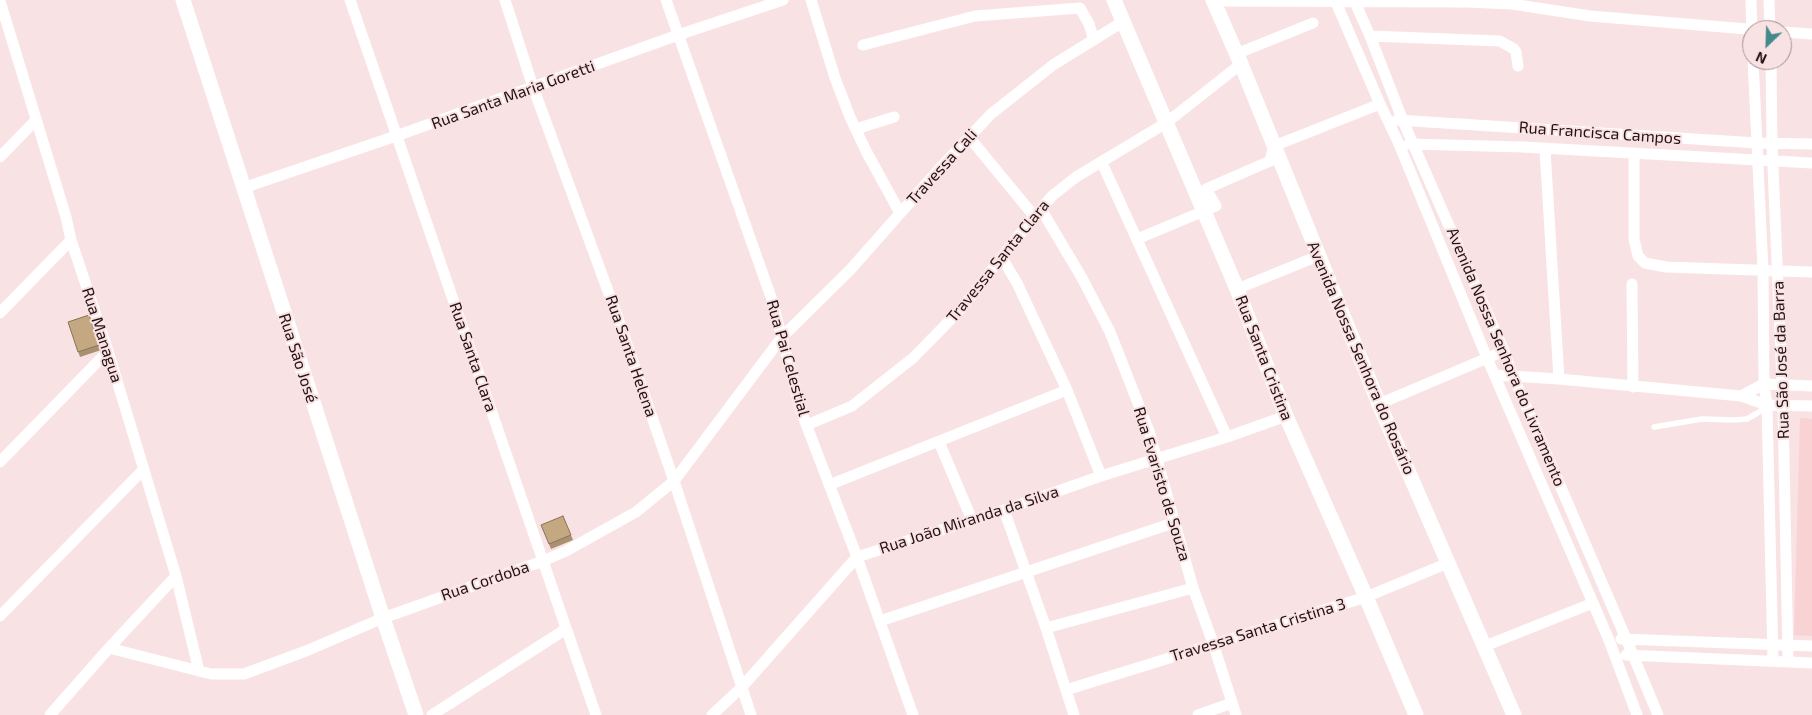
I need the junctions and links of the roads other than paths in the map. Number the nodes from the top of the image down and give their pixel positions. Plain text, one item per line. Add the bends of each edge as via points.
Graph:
1 (183, 0) edge
2 (350, 0) edge
3 (505, 0) edge
4 (666, 0) edge
5 (783, 0) edge
6 (811, 0) edge
7 (1114, 0) edge
8 (1213, 0) edge
9 (1751, 0) edge
10 (1770, 0) edge
11 (1335, 1) edge
12 (1355, 1) edge
13 (0, 5) edge
14 (1552, 5) edge
15 (1753, 20) edge
16 (1770, 20) edge
17 (1124, 21) junction
18 (1313, 23) dead end
19 (1742, 31) edge
20 (1792, 33) edge
21 (1812, 34) edge
22 (678, 35) junction
23 (1370, 36) junction
24 (1094, 40) junction
25 (863, 45) dead end
26 (1239, 59) junction
27 (1518, 66) dead end
28 (1753, 70) edge
29 (1771, 70) edge
30 (533, 88) junction
31 (1380, 104) junction
32 (894, 117) dead end
33 (36, 120) junction
34 (1389, 120) junction
35 (1403, 121) junction
36 (1166, 123) junction
37 (856, 129) junction
38 (396, 136) junction
39 (969, 137) junction
40 (1757, 143) junction
41 (1772, 143) junction
42 (1399, 144) junction
43 (1414, 144) junction
44 (1812, 144) edge
45 (1274, 146) junction
46 (1545, 150) junction
47 (1634, 154) junction
48 (0, 157) edge
49 (1758, 160) junction
50 (1774, 161) junction
51 (1102, 163) junction
52 (1812, 163) edge
53 (243, 188) junction
54 (1204, 211) junction
55 (900, 213) junction
56 (1038, 213) junction
57 (1137, 239) junction
58 (71, 240) junction
59 (1318, 256) junction
60 (1002, 258) junction
61 (1763, 270) junction
62 (1779, 270) junction
63 (1812, 272) edge
64 (1632, 284) dead end
65 (1237, 289) junction
66 (0, 313) edge
67 (782, 337) junction
68 (108, 351) junction
69 (1504, 351) junction
70 (1487, 358) junction
71 (1495, 375) junction
72 (1513, 376) junction
73 (1559, 379) junction
74 (1764, 384) junction
75 (1782, 384) junction
76 (1812, 386) edge
77 (1633, 387) junction
78 (1067, 390) junction
79 (1741, 396) junction
80 (1379, 404) junction
81 (1767, 405) junction
82 (1783, 406) junction
83 (1812, 406) edge
84 (1286, 416) junction
85 (807, 425) junction
86 (1654, 427) dead end
87 (1227, 437) junction
88 (939, 442) junction
89 (1155, 458) junction
90 (0, 462) edge
91 (144, 469) junction
92 (1101, 476) junction
93 (674, 481) junction
94 (829, 484) junction
95 (1004, 510) junction
96 (972, 520) junction
97 (1173, 523) junction
98 (857, 556) junction
99 (543, 561) junction
100 (1448, 564) junction
101 (1026, 573) junction
102 (176, 576) junction
103 (1192, 588) junction
104 (1366, 597) junction
105 (1593, 603) junction
106 (0, 616) edge
107 (383, 618) junction
108 (880, 621) junction
109 (1046, 628) junction
110 (566, 629) junction
111 (1626, 638) junction
112 (1609, 640) junction
113 (1213, 643) junction
114 (1772, 645) junction
115 (1788, 645) junction
116 (1485, 646) junction
117 (1812, 646) edge
118 (109, 648) junction
119 (1615, 654) junction
120 (1633, 655) junction
121 (1773, 660) junction
122 (1788, 661) junction
123 (1812, 663) edge
124 (199, 671) junction
125 (741, 688) junction
126 (1066, 690) junction
127 (1232, 703) junction
128 (50, 715) edge
129 (416, 715) edge
130 (432, 715) edge
131 (596, 715) edge
132 (712, 715) edge
133 (751, 715) edge
134 (913, 715) edge
135 (1074, 715) edge
136 (1198, 715) edge
137 (1236, 715) edge
138 (1416, 715) edge
139 (1514, 715) edge
140 (1637, 715) edge
141 (1658, 715) edge

1 - 53 main road, Rua São José
2 - 38 street, Rua Santa Clara
3 - 30 street, Rua Santa Helena
4 - 22 street, Rua Pai Celestial
5 - 22 street, Rua Santa Maria Goretti
6 - 37 street via 835,78
7 - 17 main road, Rua Santa Cristina
8 - 11 street
8 - 26 main road, Avenida Nossa Senhora do Rosário
9 - 15 street
10 - 16 street
11 - 12 street
11 - 31 street, Avenida Nossa Senhora do Livramento
12 - 14 street
12 - 23 street, Avenida Nossa Senhora do Livramento
13 - 33 street, Rua Managua
14 - 19 street via 1590,16
17 - 24 street, Travessa Cali
17 - 36 main road, Rua Santa Cristina
18 - 26 street, Travessa Santa Clara
20 - 21 street
22 - 30 street, Rua Santa Maria Goretti
22 - 67 street, Rua Pai Celestial via 772,300
23 - 27 street via 1500,41 1514,49
23 - 35 street, Avenida Nossa Senhora do Livramento
24 - 25 street via 1080,8 975,16
24 - 39 street, Travessa Cali via 1027,85
26 - 36 street, Travessa Santa Clara
26 - 45 main road, Avenida Nossa Senhora do Rosário
28 - 40 street, Rua São José da Barra
29 - 41 street, Rua São José da Barra
30 - 38 street, Rua Santa Maria Goretti
30 - 93 street, Rua Santa Helena
31 - 34 street, Avenida Nossa Senhora do Livramento
31 - 45 street
32 - 37 street
33 - 48 street
33 - 58 street, Rua Managua
34 - 35 street, Rua Francisca Campos
34 - 42 street, Avenida Nossa Senhora do Livramento
35 - 40 street, Rua Francisca Campos
35 - 43 street, Avenida Nossa Senhora do Livramento
36 - 51 street, Travessa Santa Clara
36 - 54 main road, Rua Santa Cristina
37 - 55 street
38 - 53 street, Rua Santa Maria Goretti
38 - 99 street, Rua Santa Clara
39 - 55 street, Travessa Cali
39 - 56 street, Rua Evaristo de Souza
40 - 41 street, Rua Francisca Campos
40 - 49 street, Rua São José da Barra
41 - 44 street, Rua Francisca Campos
41 - 50 street, Rua São José da Barra
42 - 43 street, Rua Francisca Campos
42 - 70 street, Avenida Nossa Senhora do Livramento
43 - 46 street, Rua Francisca Campos
43 - 69 street, Avenida Nossa Senhora do Livramento
45 - 54 street via 1270,161 1206,189 1216,206
45 - 59 main road, Avenida Nossa Senhora do Rosário
46 - 47 street, Rua Francisca Campos
46 - 73 street
47 - 49 street, Rua Francisca Campos
47 - 61 street via 1635,249 1640,260 1666,267
49 - 50 street, Rua Francisca Campos
49 - 61 street, Rua São José da Barra
50 - 52 street, Rua Francisca Campos
50 - 62 street, Rua São José da Barra
51 - 56 street, Travessa Santa Clara via 1076,177 1052,196
51 - 57 street
53 - 107 main road, Rua São José
54 - 57 street
54 - 65 main road, Rua Santa Cristina
55 - 67 street, Travessa Cali via 850,270
56 - 60 street, Travessa Santa Clara
56 - 89 street, Rua Evaristo de Souza via 1082,278 1110,332 1149,431
57 - 87 street
58 - 66 street
58 - 68 street, Rua Managua
59 - 65 street
59 - 80 main road, Avenida Nossa Senhora do Rosário
60 - 78 street
60 - 85 street, Travessa Santa Clara via 961,309 913,358 852,406
61 - 62 street
61 - 74 street, Rua São José da Barra
62 - 63 street
62 - 75 street, Rua São José da Barra
64 - 77 street
65 - 84 main road, Rua Santa Cristina
67 - 85 street, Rua Pai Celestial
67 - 93 street, Rua Cordoba
68 - 90 street
68 - 91 street, Rua Managua
69 - 70 street
69 - 72 street, Avenida Nossa Senhora do Livramento
70 - 71 street, Avenida Nossa Senhora do Livramento
70 - 80 street
71 - 72 street
71 - 105 street, Avenida Nossa Senhora do Livramento
72 - 73 street
72 - 111 street, Avenida Nossa Senhora do Livramento
73 - 77 street
74 - 75 street
74 - 79 street
74 - 81 street, Rua São José da Barra
75 - 76 street
75 - 82 street, Rua São José da Barra
77 - 79 street
78 - 88 street
78 - 92 street
79 - 81 street
80 - 100 main road, Avenida Nossa Senhora do Rosário
81 - 82 street
81 - 86 lane via 1747,419 1702,419
81 - 114 street, Rua São José da Barra
82 - 83 street
82 - 115 street, Rua São José da Barra
84 - 87 street, Rua João Miranda da Silva
84 - 104 main road, Rua Santa Cristina
85 - 94 street, Rua Pai Celestial
87 - 89 street, Rua João Miranda da Silva
88 - 94 street
88 - 96 street
89 - 92 street, Rua João Miranda da Silva
89 - 97 street, Rua Evaristo de Souza
91 - 102 street, Rua Managua
91 - 106 street
92 - 95 street, Rua João Miranda da Silva
93 - 99 street, Rua Cordoba via 636,512
93 - 125 street, Rua Santa Helena
94 - 98 street, Rua Pai Celestial
95 - 96 street, Rua João Miranda da Silva
95 - 101 street
96 - 98 street, Rua João Miranda da Silva
97 - 101 street
97 - 103 street, Rua Evaristo de Souza
98 - 108 street, Rua Pai Celestial
98 - 125 street, Rua João Miranda da Silva
99 - 107 street, Rua Cordoba
99 - 110 street, Rua Santa Clara
100 - 104 street, Travessa Santa Cristina 3
100 - 116 main road, Avenida Nossa Senhora do Rosário
101 - 108 street
101 - 109 street
102 - 118 street
102 - 124 street, Rua Managua
103 - 109 street
103 - 113 street, Rua Evaristo de Souza
104 - 113 street, Travessa Santa Cristina 3
104 - 138 main road, Rua Santa Cristina
105 - 112 street, Avenida Nossa Senhora do Livramento
105 - 116 street
107 - 124 street, Rua Cordoba via 256,671 222,676
107 - 129 main road, Rua São José
108 - 134 street, Rua Pai Celestial
109 - 126 street
110 - 130 street
110 - 131 street, Rua Santa Clara
111 - 112 street
111 - 114 street
111 - 120 street, Avenida Nossa Senhora do Livramento
112 - 119 street, Avenida Nossa Senhora do Livramento
113 - 126 street, Travessa Santa Cristina 3
113 - 127 street, Rua Evaristo de Souza
114 - 115 street
114 - 121 street, Rua São José da Barra
115 - 117 street
115 - 122 street, Rua São José da Barra
116 - 139 main road, Avenida Nossa Senhora do Rosário
118 - 124 street, Rua Cordoba
118 - 128 street
119 - 120 street
119 - 140 street, Avenida Nossa Senhora do Livramento
120 - 121 street
120 - 141 street, Avenida Nossa Senhora do Livramento
121 - 122 street
122 - 123 street
125 - 132 street, Rua João Miranda da Silva
125 - 133 street, Rua Santa Helena
126 - 135 street
127 - 136 street
127 - 137 street, Rua Evaristo de Souza

